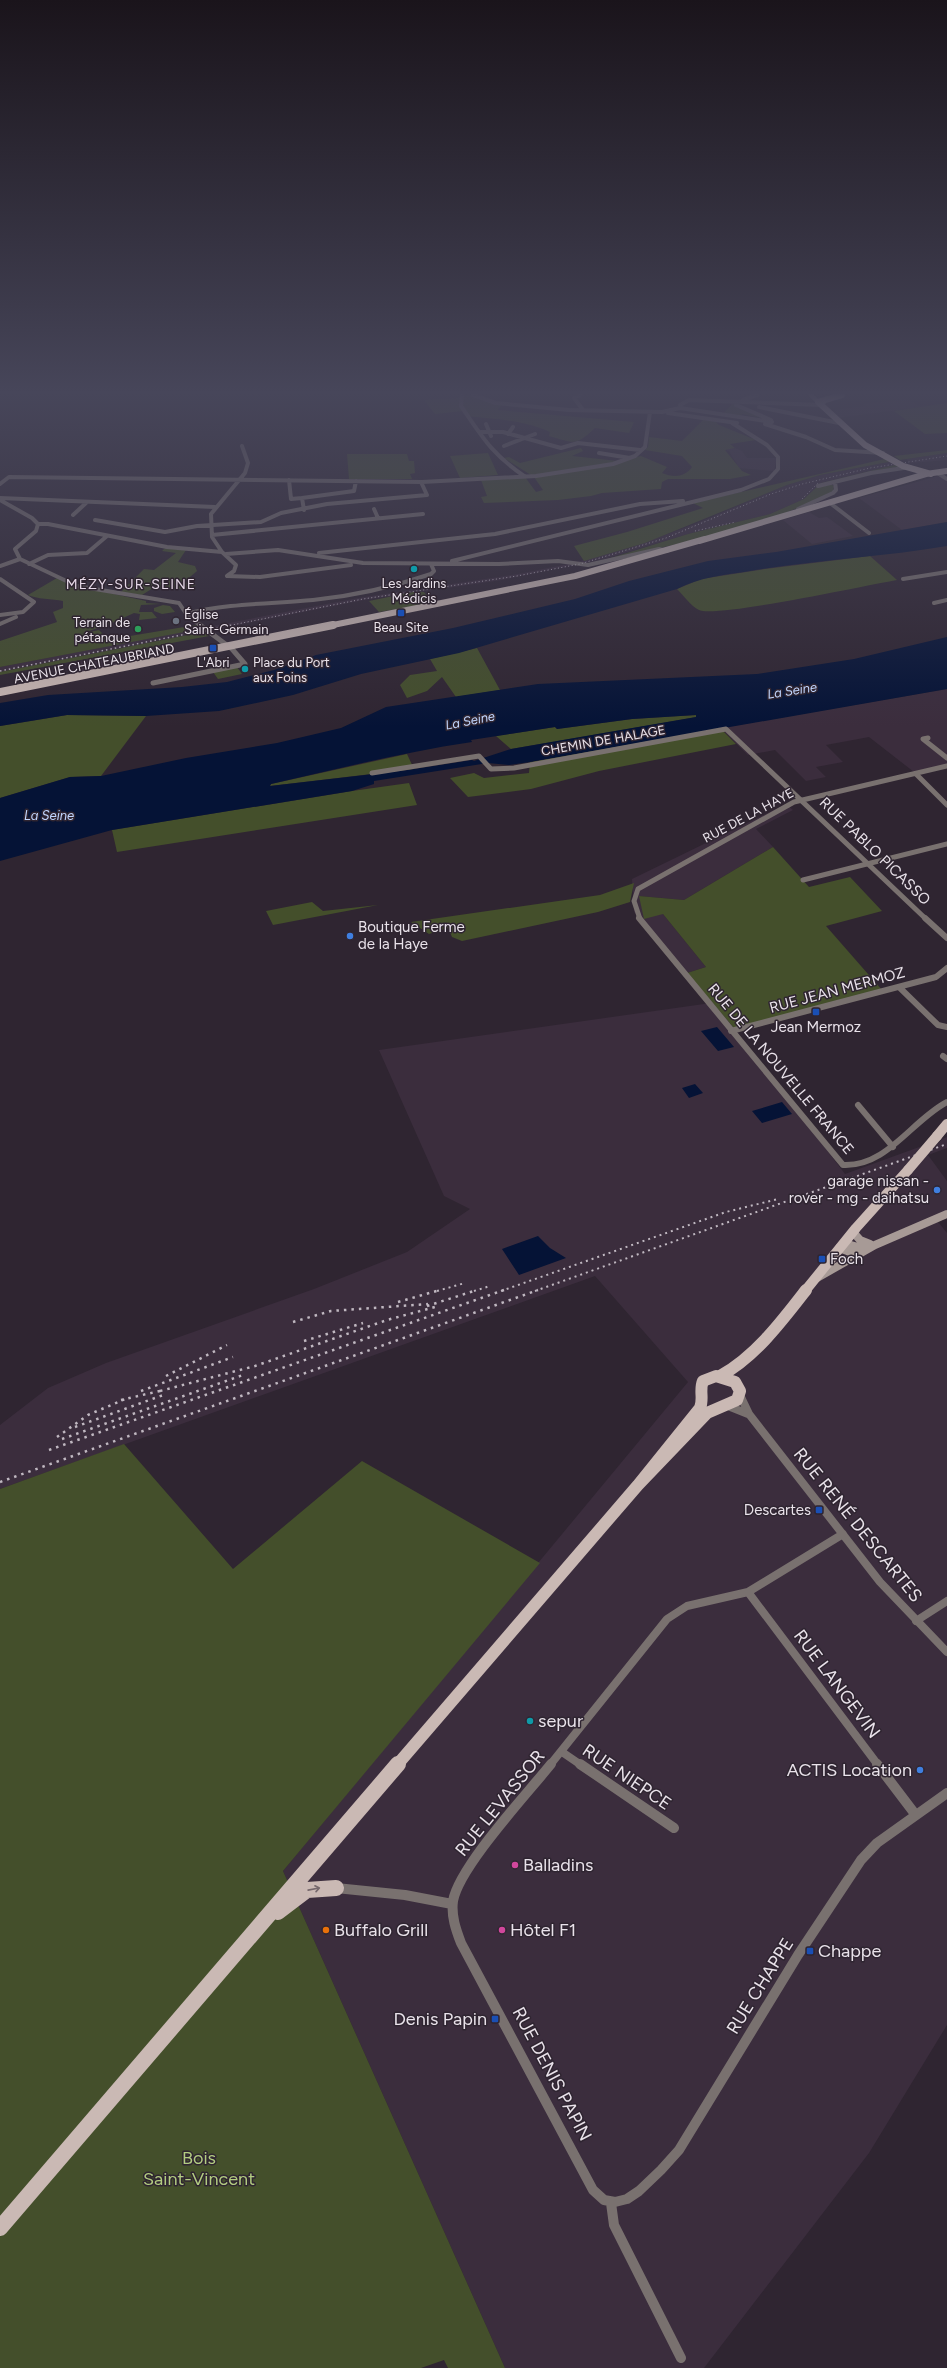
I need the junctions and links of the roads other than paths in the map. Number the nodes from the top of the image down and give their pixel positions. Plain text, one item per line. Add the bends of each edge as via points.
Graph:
1 (11, 506) edge
2 (83, 506) edge
3 (167, 506) edge
4 (303, 506) edge
5 (327, 506) edge
6 (633, 506) edge
7 (678, 506) edge
8 (810, 506) edge
9 (820, 506) edge
10 (833, 506) edge
11 (215, 507) joint
12 (374, 509) dead end
13 (304, 510) junction
14 (802, 510) junction
15 (423, 514) dead end
16 (73, 515) dead end
17 (378, 518) junction
18 (95, 520) dead end
19 (38, 524) junction
20 (211, 526) junction
21 (869, 533) dead end
22 (212, 535) junction
23 (107, 536) junction
24 (666, 550) junction
25 (222, 552) junction
26 (316, 553) junction
27 (226, 554) junction
28 (20, 559) junction
29 (363, 563) junction
30 (30, 564) junction
31 (431, 564) junction
32 (440, 564) junction
33 (1, 565) edge
34 (947, 572) edge
35 (903, 579) dead end
36 (1, 580) edge
37 (947, 600) edge
38 (934, 603) dead end
39 (182, 607) junction
40 (204, 610) junction
41 (21, 613) junction
42 (0, 615) edge
43 (186, 615) junction
44 (0, 624) edge
45 (229, 647) junction
46 (153, 683) dead end
47 (0, 693) edge
48 (726, 729) joint
49 (928, 738) dead end
50 (946, 756) edge
51 (947, 766) edge
52 (372, 773) dead end
53 (916, 774) junction
54 (802, 799) junction
55 (947, 805) edge
56 (780, 809) junction
57 (786, 813) dead end
58 (767, 816) junction
59 (775, 819) dead end
60 (947, 844) edge
61 (868, 862) junction
62 (811, 872) dead end
63 (816, 877) junction
64 (803, 880) dead end
65 (638, 889) joint
66 (947, 938) edge
67 (947, 968) edge
68 (900, 987) junction
69 (947, 1027) edge
70 (731, 1032) junction
71 (947, 1102) edge
72 (858, 1105) dead end
73 (947, 1124) edge
74 (892, 1147) junction
75 (947, 1214) edge
76 (853, 1232) junction
77 (875, 1245) junction
78 (841, 1246) junction
79 (858, 1255) junction
80 (817, 1278) junction
81 (775, 1325) junction
82 (720, 1376) junction
83 (739, 1391) junction
84 (703, 1397) junction
85 (725, 1406) junction
86 (748, 1414) junction
87 (638, 1485) junction
88 (843, 1534) junction
89 (748, 1592) junction
90 (947, 1601) edge
91 (916, 1621) junction
92 (947, 1652) edge
93 (562, 1752) junction
94 (947, 1793) edge
95 (915, 1814) junction
96 (674, 1828) dead end
97 (336, 1888) joint
98 (452, 1904) junction
99 (250, 1938) junction
100 (611, 2203) junction
101 (0, 2228) edge
102 (681, 2358) dead end

1 - 19 street
2 - 16 street
3 - 11 street
4 - 13 street
5 - 13 street
6 - 26 street via 512,531
7 - 32 street
8 - 14 street
9 - 14 main road, AVENUE CHATEAUBRIAND
10 - 21 street
11 - 20 street via 211,514
12 - 17 street
13 - 20 street via 275,514 261,522
14 - 24 main road, AVENUE CHATEAUBRIAND
15 - 17 street
17 - 22 street via 326,526
18 - 20 street via 160,532
19 - 23 street
19 - 28 street via 36,531 15,549
20 - 22 street
22 - 25 street
23 - 25 street via 167,547
23 - 30 street via 87,553 48,556
24 - 32 street via 591,564 558,561
24 - 45 main road, AVENUE CHATEAUBRIAND via 575,576
25 - 27 street
26 - 27 street via 278,550
26 - 29 street
27 - 29 street via 236,565 234,571 227,576 260,577
28 - 30 street
28 - 33 street
29 - 31 street
30 - 39 street via 78,586 179,603
31 - 32 street
31 - 40 street via 434,571 431,574 368,592
34 - 35 street
36 - 41 street via 34,602
37 - 38 street
39 - 40 street
39 - 43 street
40 - 43 street
41 - 42 street
41 - 44 street
43 - 45 street
45 - 46 street via 245,664
45 - 47 main road, AVENUE CHATEAUBRIAND
48 - 52 street, CHEMIN DE HALAGE via 514,768 491,769 479,756
48 - 54 street, RUE PABLO PICASSO
49 - 50 street via 923,739
51 - 53 street, RUE DE LA HAYE
53 - 54 street, RUE DE LA HAYE
53 - 55 street
54 - 56 street, RUE DE LA HAYE
54 - 61 street, RUE PABLO PICASSO
56 - 57 street
56 - 58 street, RUE DE LA HAYE
58 - 59 street
58 - 65 street, RUE DE LA HAYE
60 - 61 street
61 - 63 street
61 - 66 street, RUE PABLO PICASSO
62 - 63 street
63 - 64 street
65 - 70 street, RUE DE LA NOUVELLE FRANCE via 634,899 637,915
67 - 68 street, RUE JEAN MERMOZ via 936,977
68 - 69 street via 938,1025
68 - 70 street, RUE JEAN MERMOZ
70 - 74 street, RUE DE LA NOUVELLE FRANCE via 843,1165 849,1167 869,1161
71 - 74 street, RUE DE LA NOUVELLE FRANCE via 919,1119
72 - 74 street
73 - 76 main road, bridge
75 - 77 main road
76 - 77 main road via 863,1242
76 - 78 main road
77 - 78 main road
77 - 79 main road
78 - 79 main road
78 - 80 main road
79 - 80 main road
80 - 81 main road
81 - 82 main road via 736,1367
81 - 83 main road via 742,1370
82 - 83 main road via 732,1380
82 - 84 main road via 711,1377 703,1382
83 - 85 main road via 736,1402
83 - 86 street, RUE RENÉ DESCARTES
84 - 85 main road via 709,1402
84 - 87 main road via 696,1415
85 - 86 street, RUE RENÉ DESCARTES
85 - 87 main road via 703,1417
86 - 88 street, RUE RENÉ DESCARTES
87 - 99 main road
88 - 89 street, RUE LEVASSOR
88 - 91 street, RUE RENÉ DESCARTES via 880,1582
89 - 93 street, RUE LEVASSOR via 687,1606 666,1620
89 - 95 street, RUE LANGEVIN
90 - 91 street
91 - 92 street, RUE RENÉ DESCARTES
93 - 96 street, RUE NIEPCE
93 - 98 street, RUE LEVASSOR via 470,1864 456,1886
94 - 95 street, RUE CHAPPE
95 - 100 street, RUE CHAPPE via 877,1843 850,1874 679,2150 656,2175 627,2200
97 - 98 street via 405,1895
99 -> 97 main road via 307,1890
98 - 100 street, RUE DENIS PAPIN via 456,1931 461,1943 593,2190 602,2200
99 - 101 main road
100 - 102 street via 614,2225

